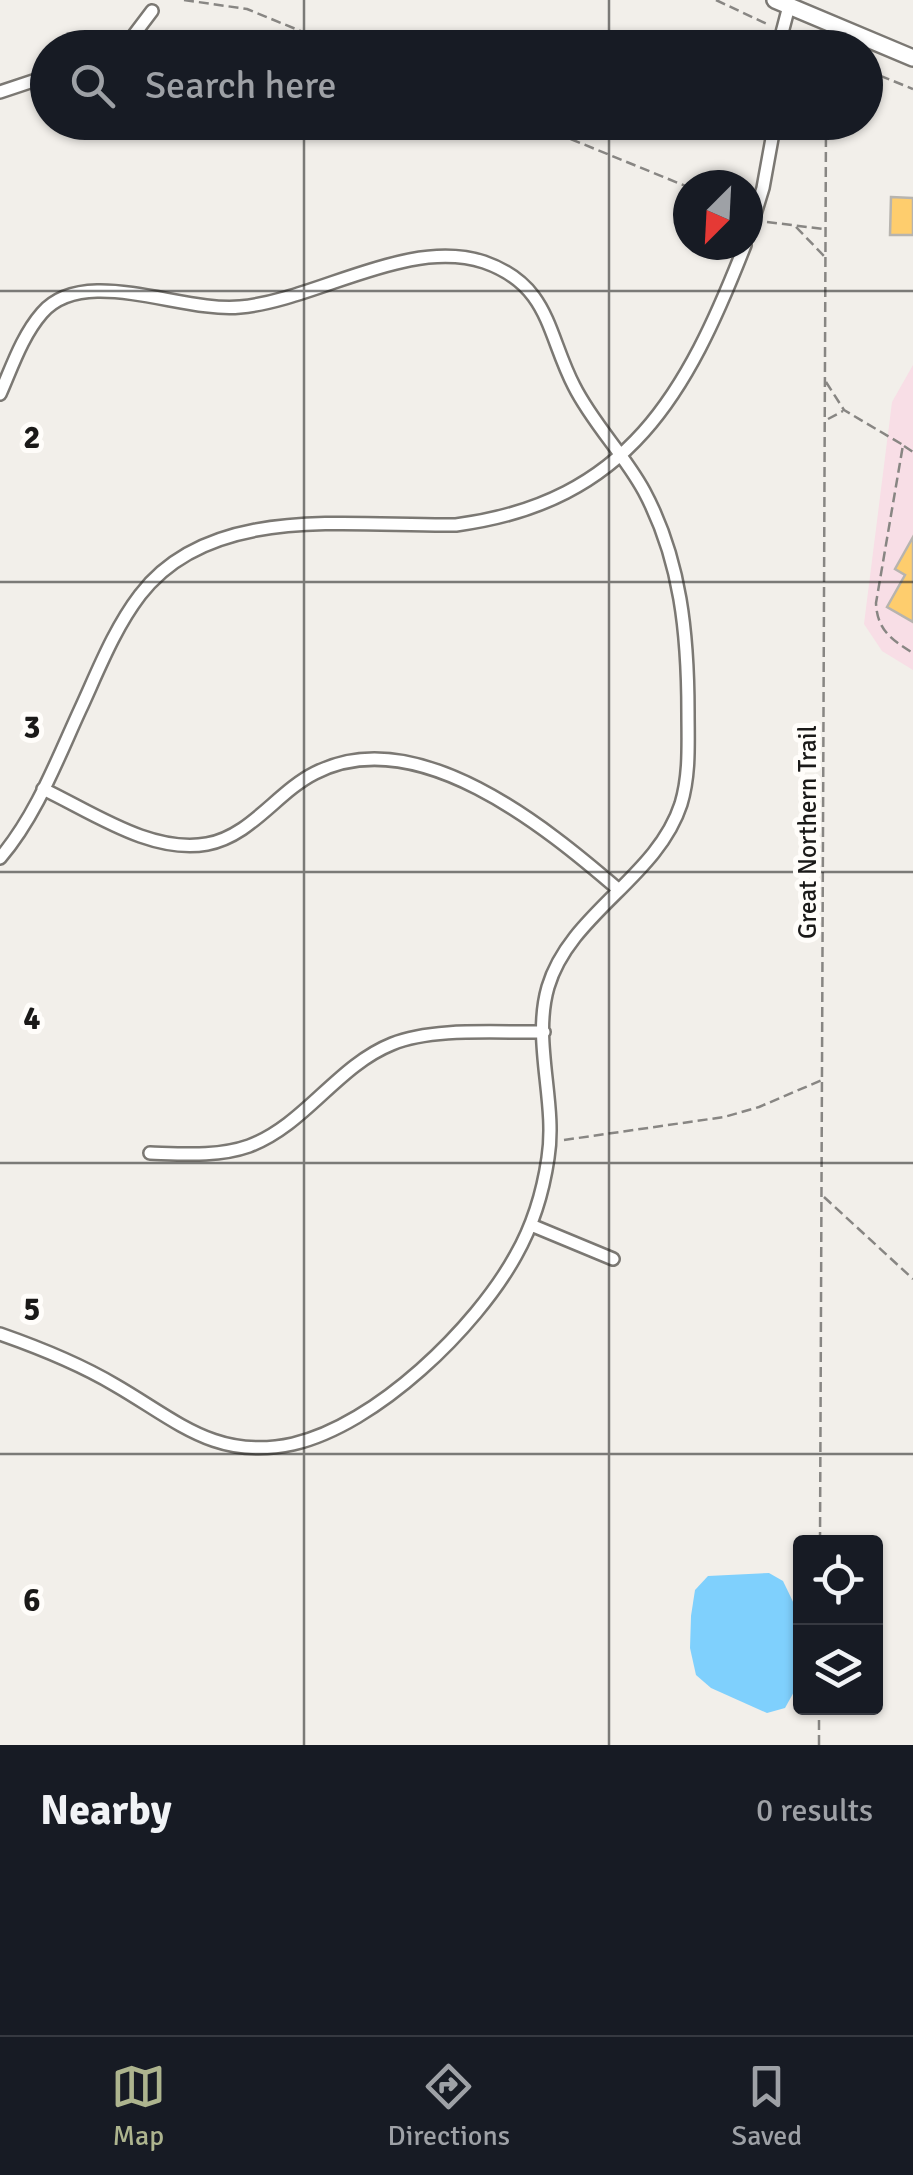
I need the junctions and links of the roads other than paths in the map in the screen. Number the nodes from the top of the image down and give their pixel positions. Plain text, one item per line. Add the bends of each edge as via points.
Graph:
1 (782, 3) edge
2 (152, 10) dead end
3 (137, 30) edge
4 (782, 30) edge
5 (846, 30) edge
6 (883, 45) edge
7 (913, 58) edge
8 (30, 82) edge
9 (0, 92) edge
10 (770, 140) edge
11 (763, 178) edge
12 (738, 260) edge
13 (0, 394) edge
14 (622, 454) junction
15 (43, 789) junction
16 (0, 858) edge
17 (618, 890) junction
18 (544, 1032) junction
19 (150, 1153) dead end
20 (530, 1225) junction
21 (613, 1258) dead end
22 (0, 1334) edge

1 - 4 street
1 - 5 street
2 - 3 street
6 - 7 street
8 - 9 street
10 - 11 street
12 - 14 street via 686,376
13 - 14 street via 39,316 71,294 94,290 242,307 446,256 482,262 513,277 538,301 572,383
14 - 15 street via 561,494 506,516 456,525 270,527 228,534 191,552 156,576 130,609
14 - 17 street via 662,530 680,594 688,746 673,822
15 - 16 street
15 - 17 street via 142,835 176,845 210,844 331,766 368,758 404,762 498,800 553,834
17 - 18 street via 557,963 544,1000
18 - 19 street via 428,1035 395,1043 365,1056 262,1140 218,1152
18 - 20 street via 550,1142
20 - 21 street
20 - 22 street via 502,1277 438,1352 356,1416 290,1444 249,1448 200,1436 68,1360

